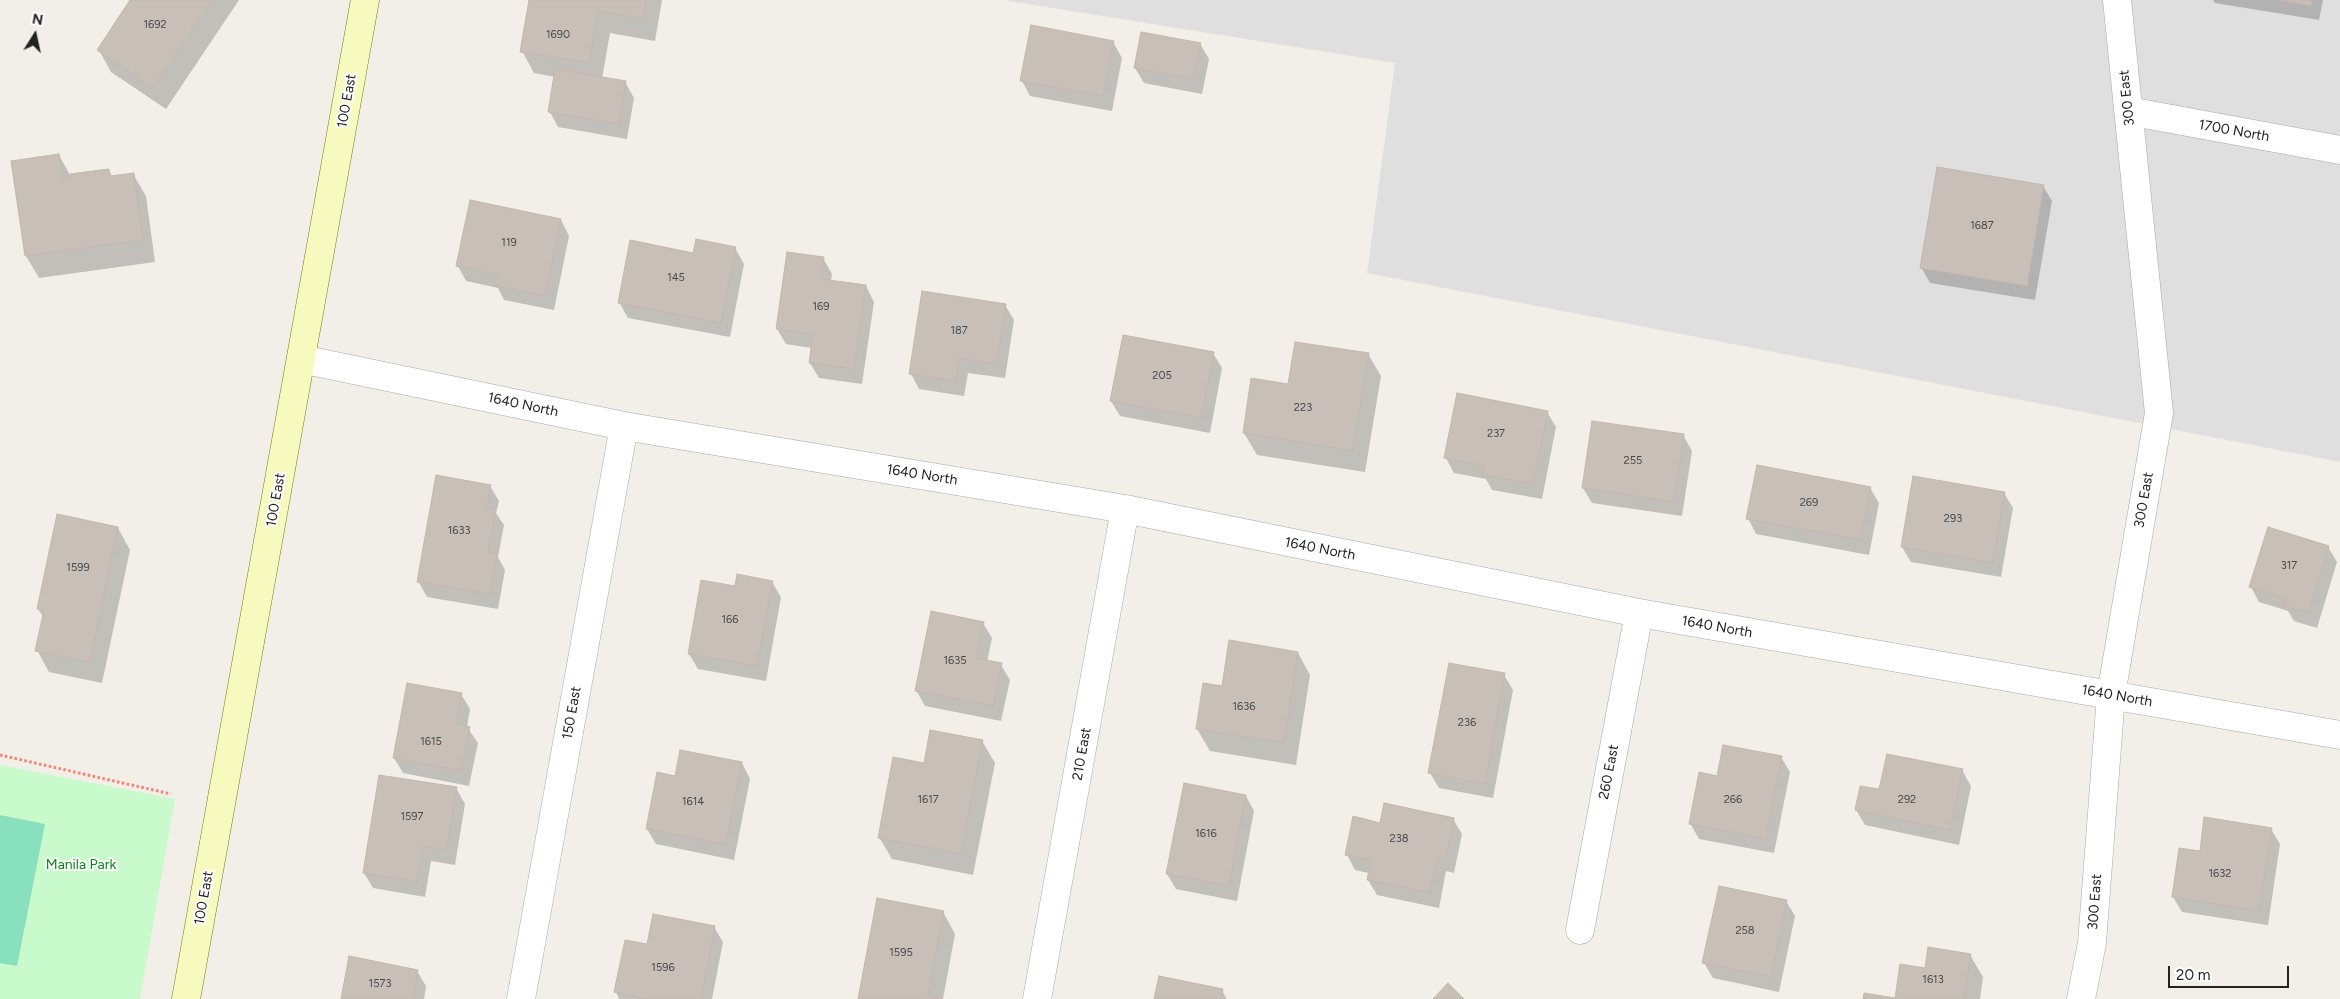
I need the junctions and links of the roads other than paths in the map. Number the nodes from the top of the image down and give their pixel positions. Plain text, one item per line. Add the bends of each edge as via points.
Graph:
1 (365, 0) edge
2 (2117, 0) edge
3 (2128, 111) junction
4 (2340, 150) edge
5 (301, 359) junction
6 (624, 426) junction
7 (1126, 509) junction
8 (1639, 613) junction
9 (2111, 695) junction
10 (2340, 735) edge
11 (1580, 930) dead end
12 (186, 999) edge
13 (521, 999) edge
14 (1037, 999) edge
15 (2081, 999) edge

1 - 5 main road, 100 East
2 - 3 street, 300 East
3 - 4 street, 1700 North
3 - 9 street, 300 East via 2159,413
5 - 6 street, 1640 North
5 - 12 main road, 100 East
6 - 7 street, 1640 North
6 - 13 street, 150 East
7 - 8 street, 1640 North
7 - 14 street, 210 East
8 - 9 street, 1640 North
8 - 11 street, 260 East
9 - 10 street, 1640 North
9 - 15 street, 300 East via 2092,943

